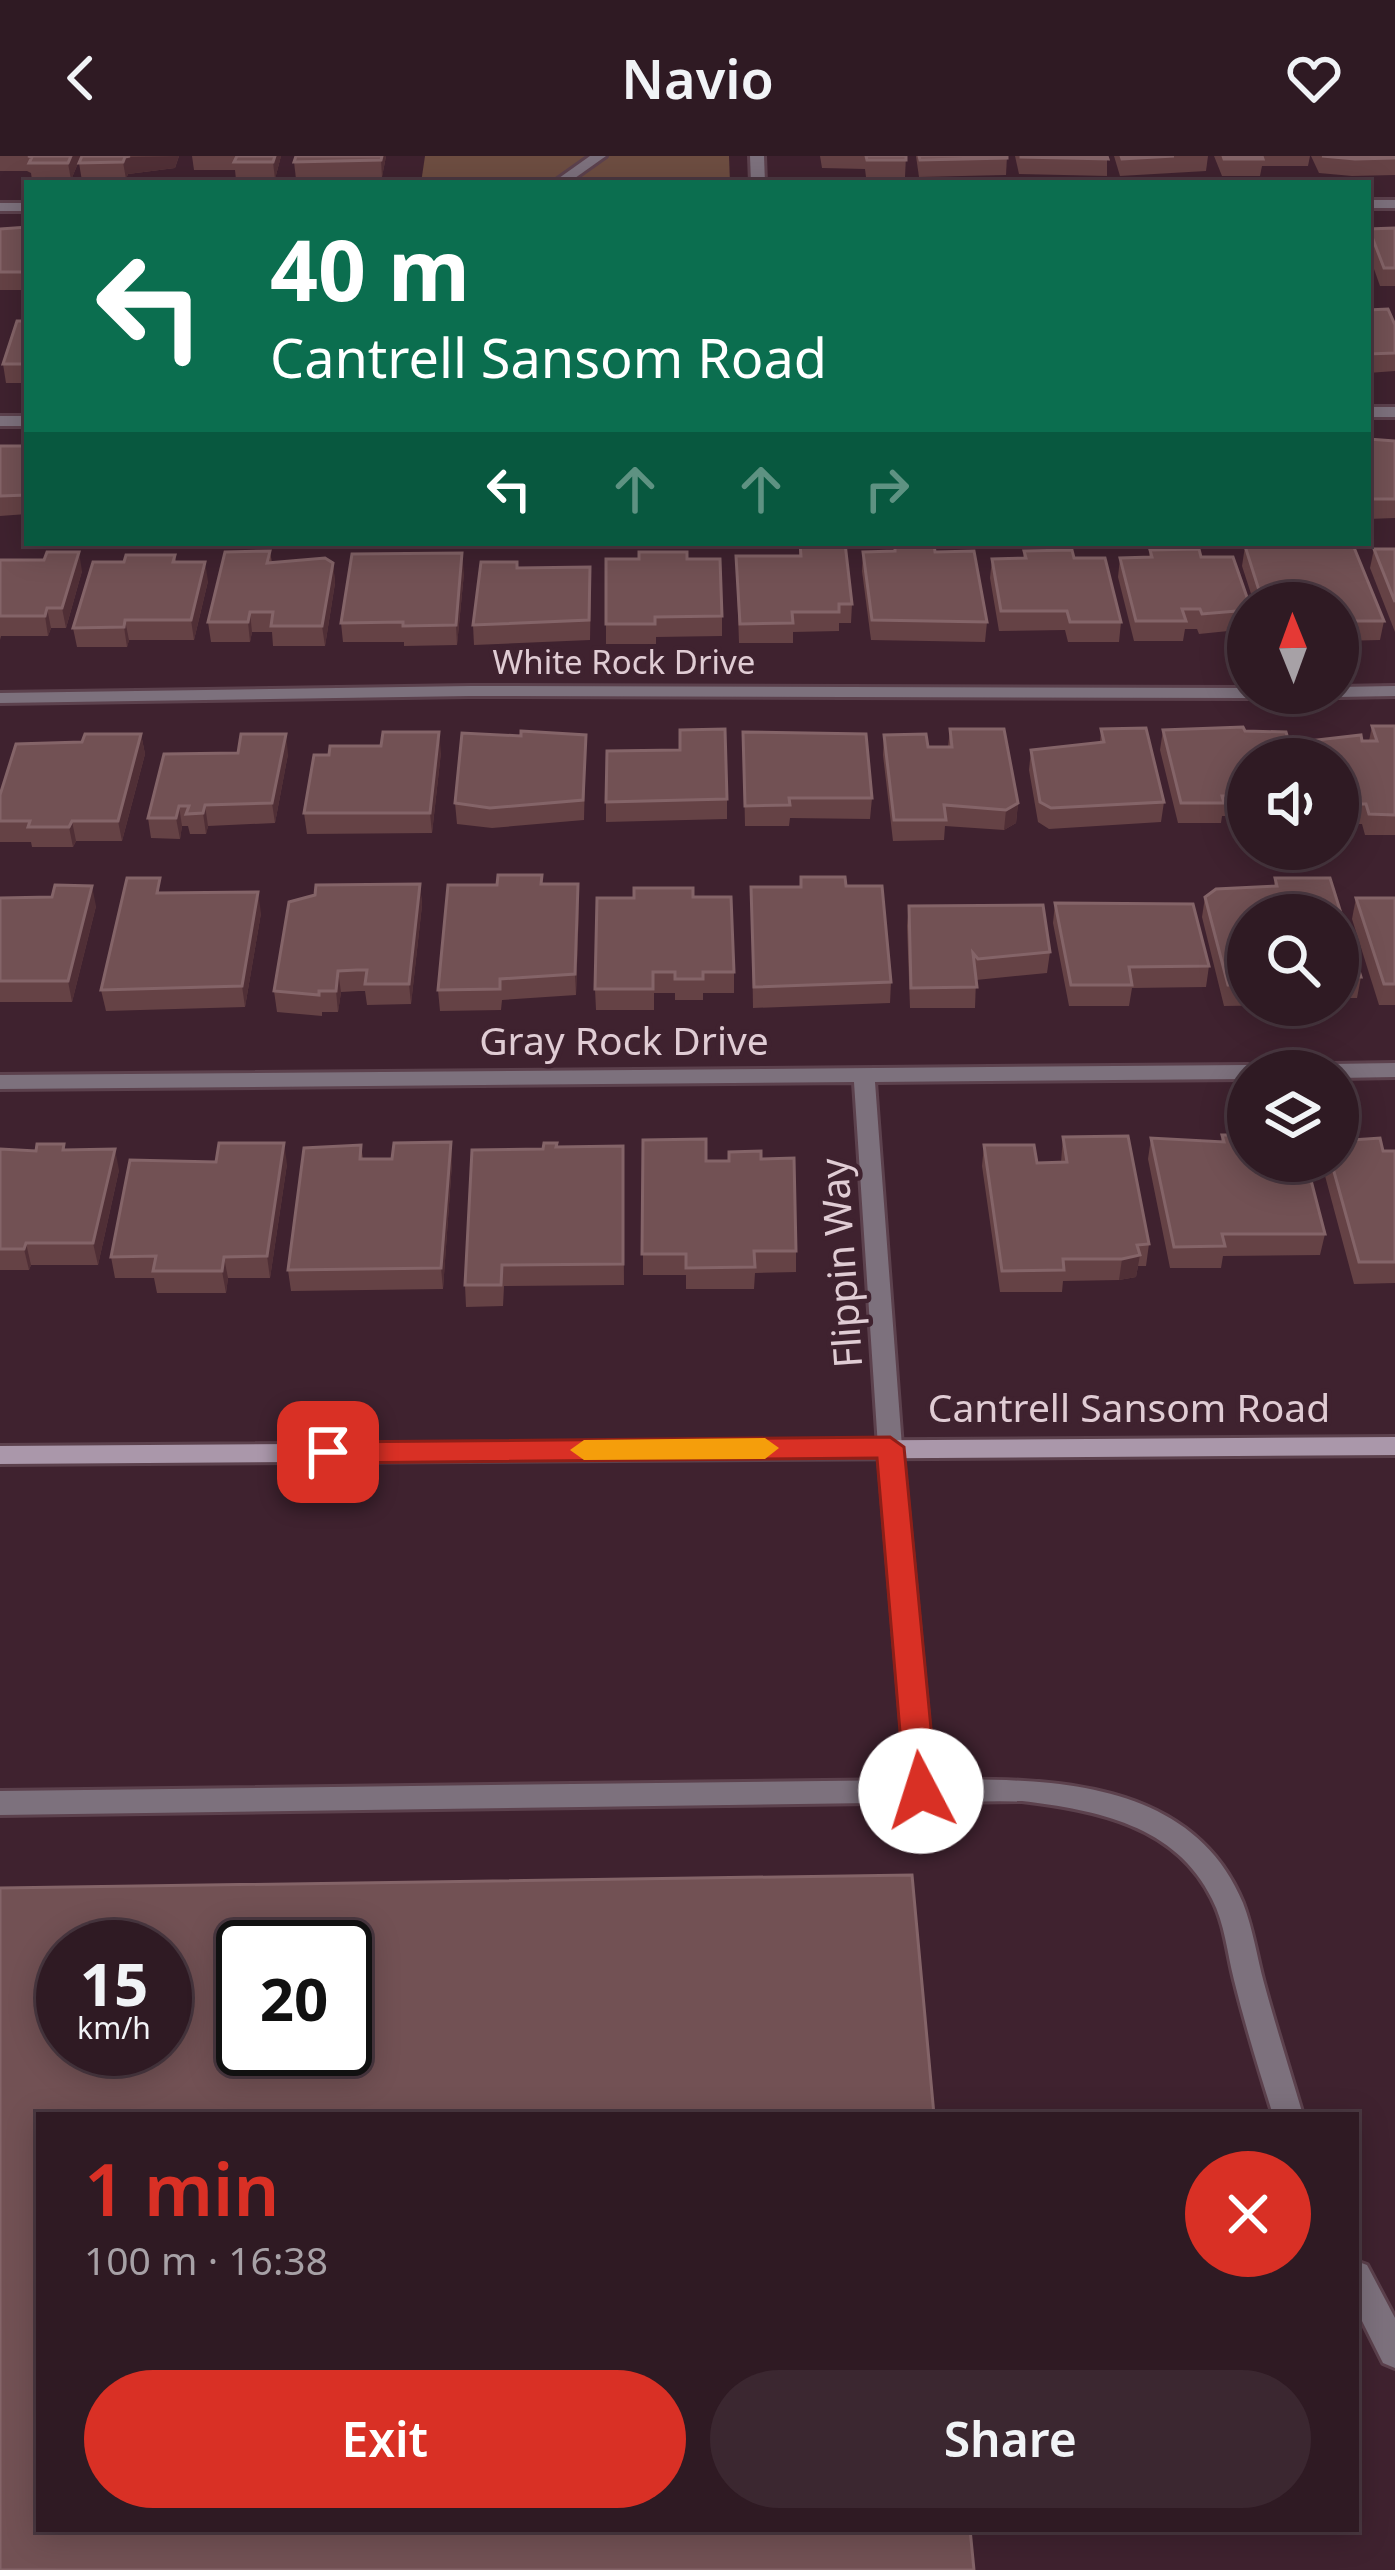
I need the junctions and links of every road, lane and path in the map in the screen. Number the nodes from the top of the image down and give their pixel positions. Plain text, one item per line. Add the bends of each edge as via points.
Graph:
1 (599, 156) edge
2 (563, 180) edge
3 (1359, 692) edge
4 (1395, 692) edge
5 (1227, 693) edge
6 (0, 698) edge
7 (1395, 1070) edge
8 (1359, 1071) edge
9 (1227, 1072) edge
10 (864, 1075) junction
11 (0, 1082) edge
12 (1395, 1446) edge
13 (890, 1447) junction
14 (0, 1455) edge
15 (921, 1791) junction
16 (0, 1803) edge
17 (1287, 2112) edge
18 (1359, 2282) edge
19 (1395, 2353) edge

1 - 2 street
3 - 4 street
5 - 6 street, White Rock Drive
7 - 8 street
9 - 10 street, Gray Rock Drive
10 - 11 street, Gray Rock Drive
10 - 13 street, Flippin Way
12 - 13 street, Cantrell Sansom Road
13 - 14 street, Cantrell Sansom Road
13 - 15 street, Flippin Way
15 - 16 street
15 - 17 street via 1090,1796 1172,1832 1203,1859 1225,1894
18 - 19 street

